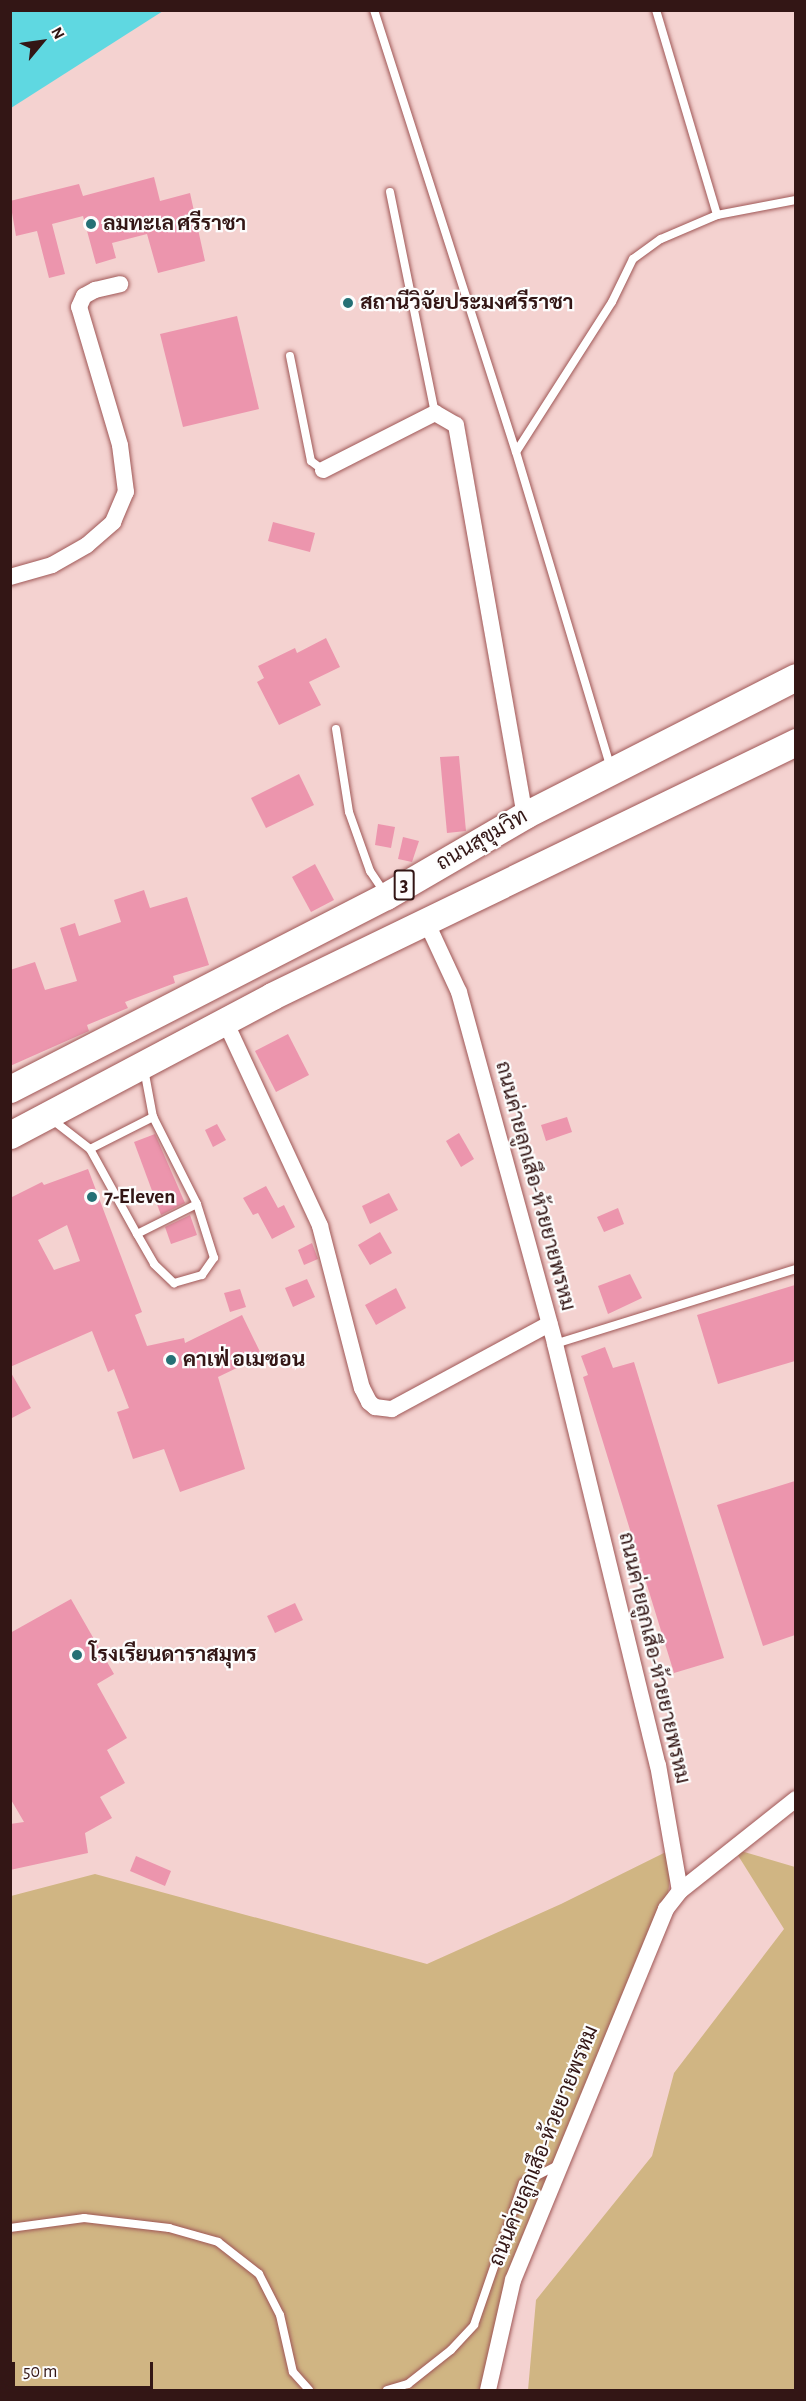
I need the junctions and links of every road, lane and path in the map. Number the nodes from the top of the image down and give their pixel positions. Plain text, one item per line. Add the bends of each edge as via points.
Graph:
1 (374, 10) edge
2 (656, 10) edge
3 (390, 192) dead end
4 (795, 200) edge
5 (717, 216) junction
6 (120, 284) dead end
7 (290, 356) dead end
8 (435, 413) junction
9 (516, 452) junction
10 (323, 470) joint
11 (10, 577) edge
12 (795, 677) edge
13 (336, 729) dead end
14 (795, 742) edge
15 (611, 771) junction
16 (525, 815) junction
17 (386, 896) junction
18 (426, 921) junction
19 (225, 1021) junction
20 (144, 1064) junction
21 (10, 1089) edge
22 (47, 1116) junction
23 (153, 1117) junction
24 (10, 1135) edge
25 (90, 1149) junction
26 (198, 1204) junction
27 (137, 1234) junction
28 (795, 1269) edge
29 (549, 1324) junction
30 (555, 1344) junction
31 (795, 1799) edge
32 (680, 1891) junction
33 (561, 2163) junction
34 (10, 2228) edge
35 (309, 2391) edge
36 (387, 2391) edge
37 (488, 2391) edge

1 - 9 lane
2 - 5 lane
3 - 8 lane
4 - 5 lane
5 - 9 lane via 661,239 633,259 612,302
6 - 11 street via 84,296 79,307 120,445 126,492 113,522 87,545 52,566
7 - 10 lane via 311,460
8 - 10 street
8 - 16 street via 456,425
9 - 15 lane
12 - 15 highway, ถนนสุขุมวิท / 3
13 - 17 lane via 349,812 370,871
14 - 18 highway, 3
15 - 16 highway, ถนนสุขุมวิท / 3
16 - 17 highway, ถนนสุขุมวิท / 3
17 - 21 highway, ถนนสุขุมวิท / 3
18 - 19 highway, 3
18 - 29 street, ถนนค่ายลูกเสึอ-ห้วยยายพรหม via 459,992
19 - 20 highway, 3
19 - 29 street via 320,1226 362,1389 369,1402 375,1407 392,1409
20 - 22 highway, 3
20 - 23 lane
22 - 24 highway, 3
22 - 25 lane
23 - 25 lane
23 - 26 lane
25 - 27 lane
26 - 27 lane
26 - 27 lane via 214,1258 202,1275 174,1283 154,1264
28 - 30 lane
29 - 30 street, ถนนค่ายลูกเสึอ-ห้วยยายพรหม
30 - 32 street, ถนนค่ายลูกเสึอ-ห้วยยายพรหม via 658,1765
31 - 32 street
32 - 33 street, ถนนค่ายลูกเสึอ-ห้วยยายพรหม via 666,1909
33 - 36 lane via 523,2183 474,2325 451,2350 408,2384
33 - 37 street, ถนนค่ายลูกเสึอ-ห้วยยายพรหม via 513,2280
34 - 35 lane via 84,2218 169,2228 218,2242 259,2274 280,2316 293,2372

